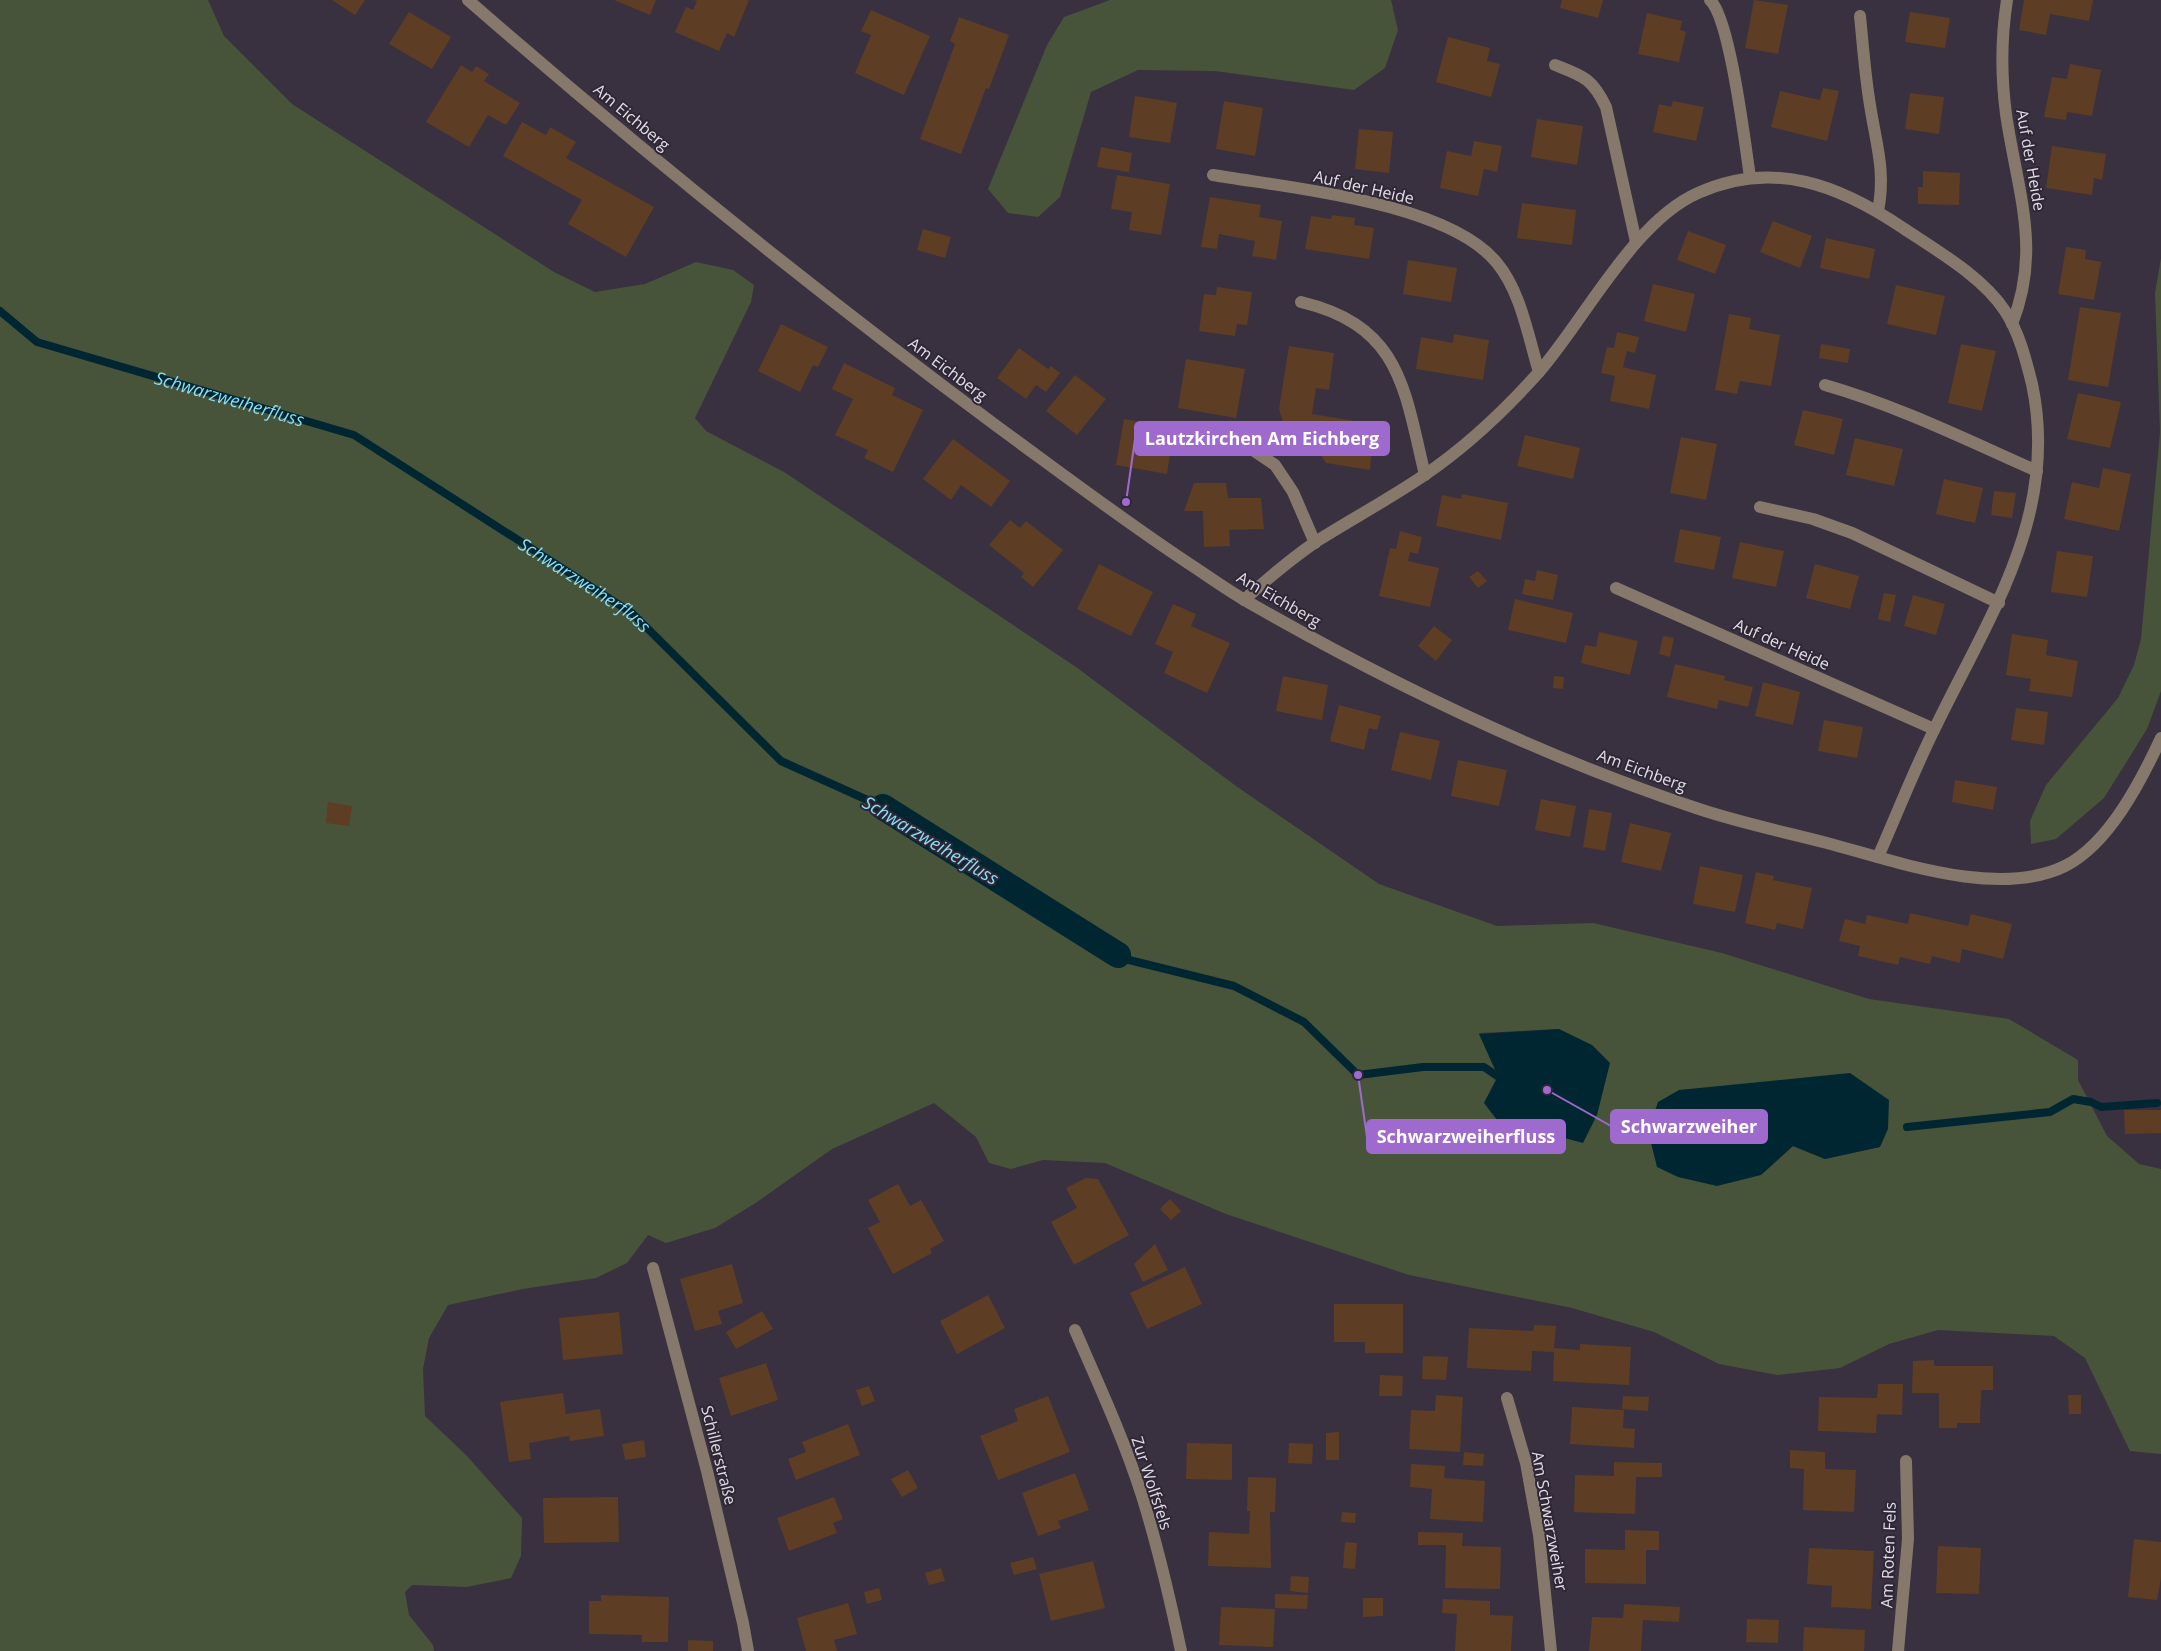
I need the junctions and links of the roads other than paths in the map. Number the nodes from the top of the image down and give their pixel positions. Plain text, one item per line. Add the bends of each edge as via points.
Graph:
1 (468, 0) edge
2 (1710, 0) edge
3 (2007, 0) edge
4 (1860, 16) dead end
5 (1555, 65) dead end
6 (1213, 175) dead end
7 (1750, 177) junction
8 (1878, 211) junction
9 (1636, 242) junction
10 (1301, 302) dead end
11 (2012, 324) junction
12 (1539, 372) junction
13 (1824, 385) dead end
14 (1250, 448) dead end
15 (2037, 471) junction
16 (1425, 475) junction
17 (1760, 507) dead end
18 (1315, 543) junction
19 (1616, 588) dead end
20 (1244, 600) junction
21 (1999, 603) junction
22 (1934, 729) junction
23 (2161, 738) edge
24 (1878, 857) junction
25 (653, 1268) dead end
26 (1075, 1330) dead end
27 (1507, 1398) dead end
28 (1906, 1461) dead end
29 (748, 1651) edge
30 (1181, 1651) edge
31 (1551, 1651) edge
32 (1898, 1651) edge

1 - 20 street, Am Eichberg via 681,179 911,362 1125,520
2 - 7 street via 1726,29
3 - 11 street, Auf der Heide via 2002,29 2002,75 2024,210 2027,258 2022,298
4 - 8 street via 1865,71 1881,165 1883,189
5 - 9 street via 1578,73 1596,86 1606,106
6 - 12 street, Auf der Heide via 1394,207 1474,240 1497,263 1514,293
7 - 8 street via 1789,178 1830,189
7 - 9 street via 1718,184 1693,195
8 - 11 street via 1988,290
9 - 12 street
10 - 16 street via 1348,319 1372,336 1392,361 1407,400
11 - 15 street via 2035,397 2039,433
12 - 16 street via 1476,436
13 - 15 street via 1861,395
14 - 18 street via 1275,465 1293,492
15 - 21 street via 2021,549
16 - 18 street
17 - 21 street via 1813,519 1852,534
18 - 20 street
19 - 22 street, Auf der Heide
20 - 24 street, Am Eichberg via 1417,692 1540,750 1702,810
21 - 22 street
22 - 24 street
23 - 24 street, Am Eichberg via 2139,782 2116,817 2092,846 2067,865 2038,875 2005,879 1971,878
25 - 29 street, Schillerstraße via 709,1480
26 - 30 street, Zur Wolfsfels via 1142,1495
27 - 31 street, Am Schwarzweiher via 1526,1463 1539,1535
28 - 32 street, Am Roten Fels via 1908,1540

